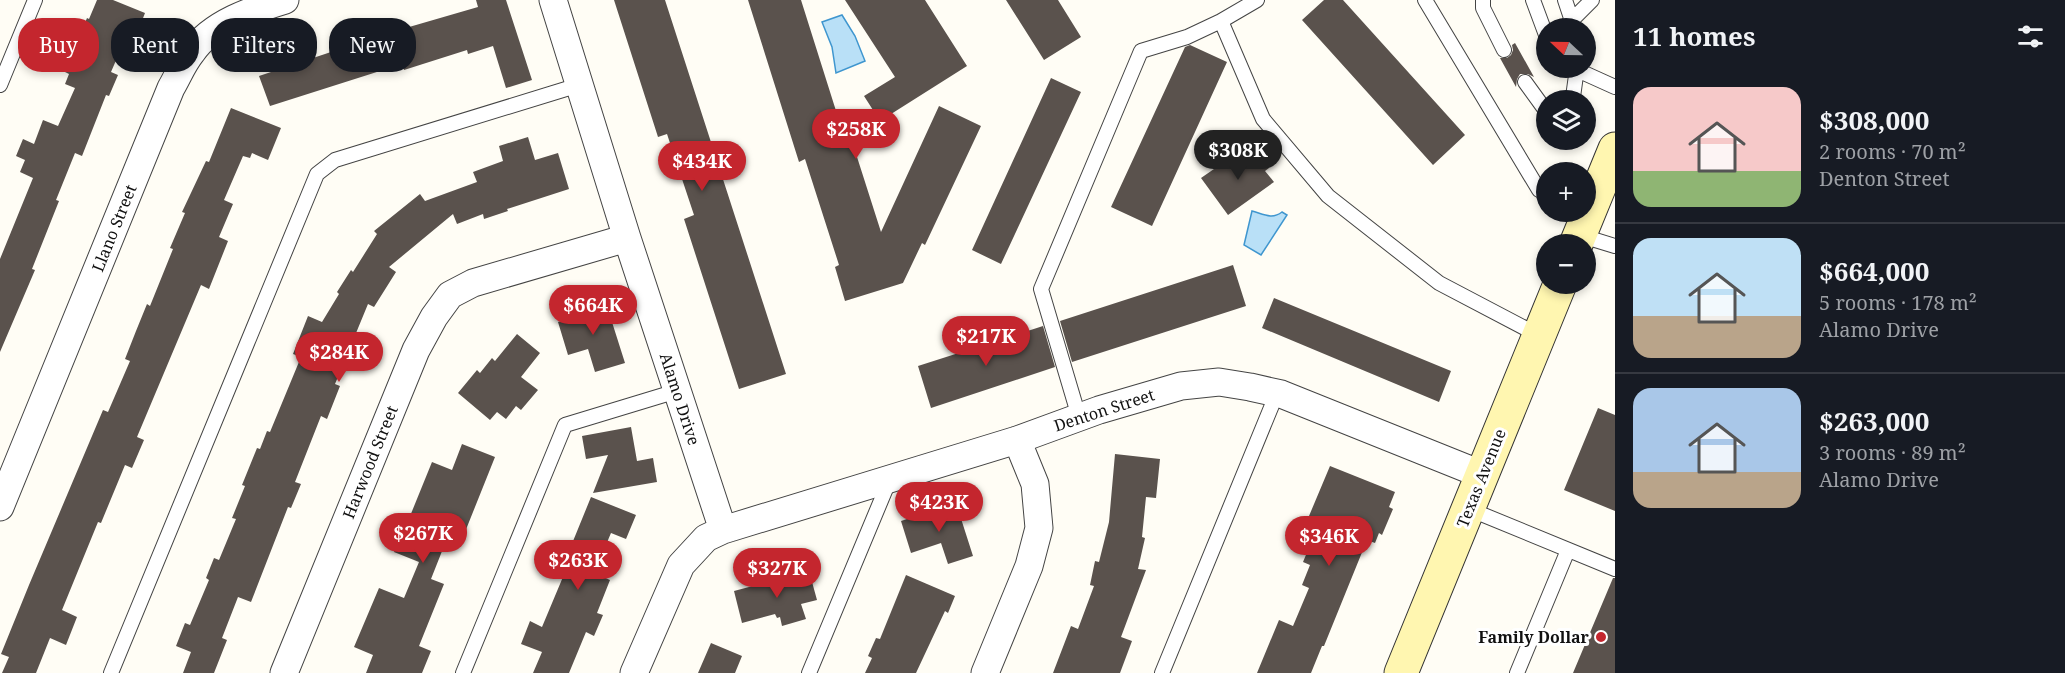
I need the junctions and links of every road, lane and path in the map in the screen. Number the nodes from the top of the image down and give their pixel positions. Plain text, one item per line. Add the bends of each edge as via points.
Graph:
1 (35, 0) edge
2 (285, 0) edge
3 (553, 0) edge
4 (1257, 0) edge
5 (1425, 0) edge
6 (1483, 0) edge
7 (1533, 0) edge
8 (1565, 0) edge
9 (1592, 0) edge
10 (1540, 18) edge
11 (1567, 18) edge
12 (1575, 18) edge
13 (1221, 21) junction
14 (1504, 50) dead end
15 (1595, 78) edge
16 (1525, 82) dead end
17 (0, 86) edge
18 (579, 86) junction
19 (1615, 87) edge
20 (1536, 97) edge
21 (1615, 149) edge
22 (1536, 185) edge
23 (1582, 225) edge
24 (627, 238) junction
25 (1615, 246) edge
26 (1556, 294) edge
27 (1538, 335) junction
28 (677, 391) junction
29 (1277, 393) junction
30 (1079, 417) junction
31 (1017, 440) junction
32 (1483, 475) junction
33 (890, 479) junction
34 (0, 507) edge
35 (1469, 509) junction
36 (723, 530) junction
37 (1568, 550) junction
38 (1615, 569) edge
39 (111, 673) edge
40 (284, 673) edge
41 (463, 673) edge
42 (634, 673) edge
43 (809, 673) edge
44 (985, 673) edge
45 (1162, 673) edge
46 (1401, 673) edge
47 (1517, 673) edge

1 - 17 lane
2 - 34 street, Llano Street via 209,33 192,51 171,88
3 - 18 street, Alamo Drive
4 - 13 lane
5 - 22 lane
6 - 14 lane via 1483,8
7 - 10 lane
8 - 11 lane
9 - 12 lane
13 - 27 lane via 1263,119 1328,196 1439,283
13 - 30 lane via 1187,37 1141,51 1041,289
15 - 19 lane
16 - 20 lane
18 - 24 street, Alamo Drive
18 - 39 lane via 335,160 317,174
21 - 23 street
23 - 25 lane
24 - 28 street, Alamo Drive
24 - 40 street, Harwood Street via 473,284 450,295 416,350
26 - 27 street, Texas Avenue
27 - 32 street, Texas Avenue
28 - 36 street, Alamo Drive
28 - 41 lane via 565,425
29 - 30 street, Denton Street via 1219,382 1181,386
29 - 32 street, Denton Street
29 - 45 lane
30 - 31 street, Denton Street
31 - 33 street, Denton Street
31 - 44 street via 1035,484 1039,528 1029,566
32 - 35 street, Texas Avenue
33 - 36 street, Denton Street
33 - 43 lane
35 - 37 lane
35 - 46 street, Texas Avenue
36 - 42 street via 706,538 681,565
37 - 38 lane
37 - 47 lane

